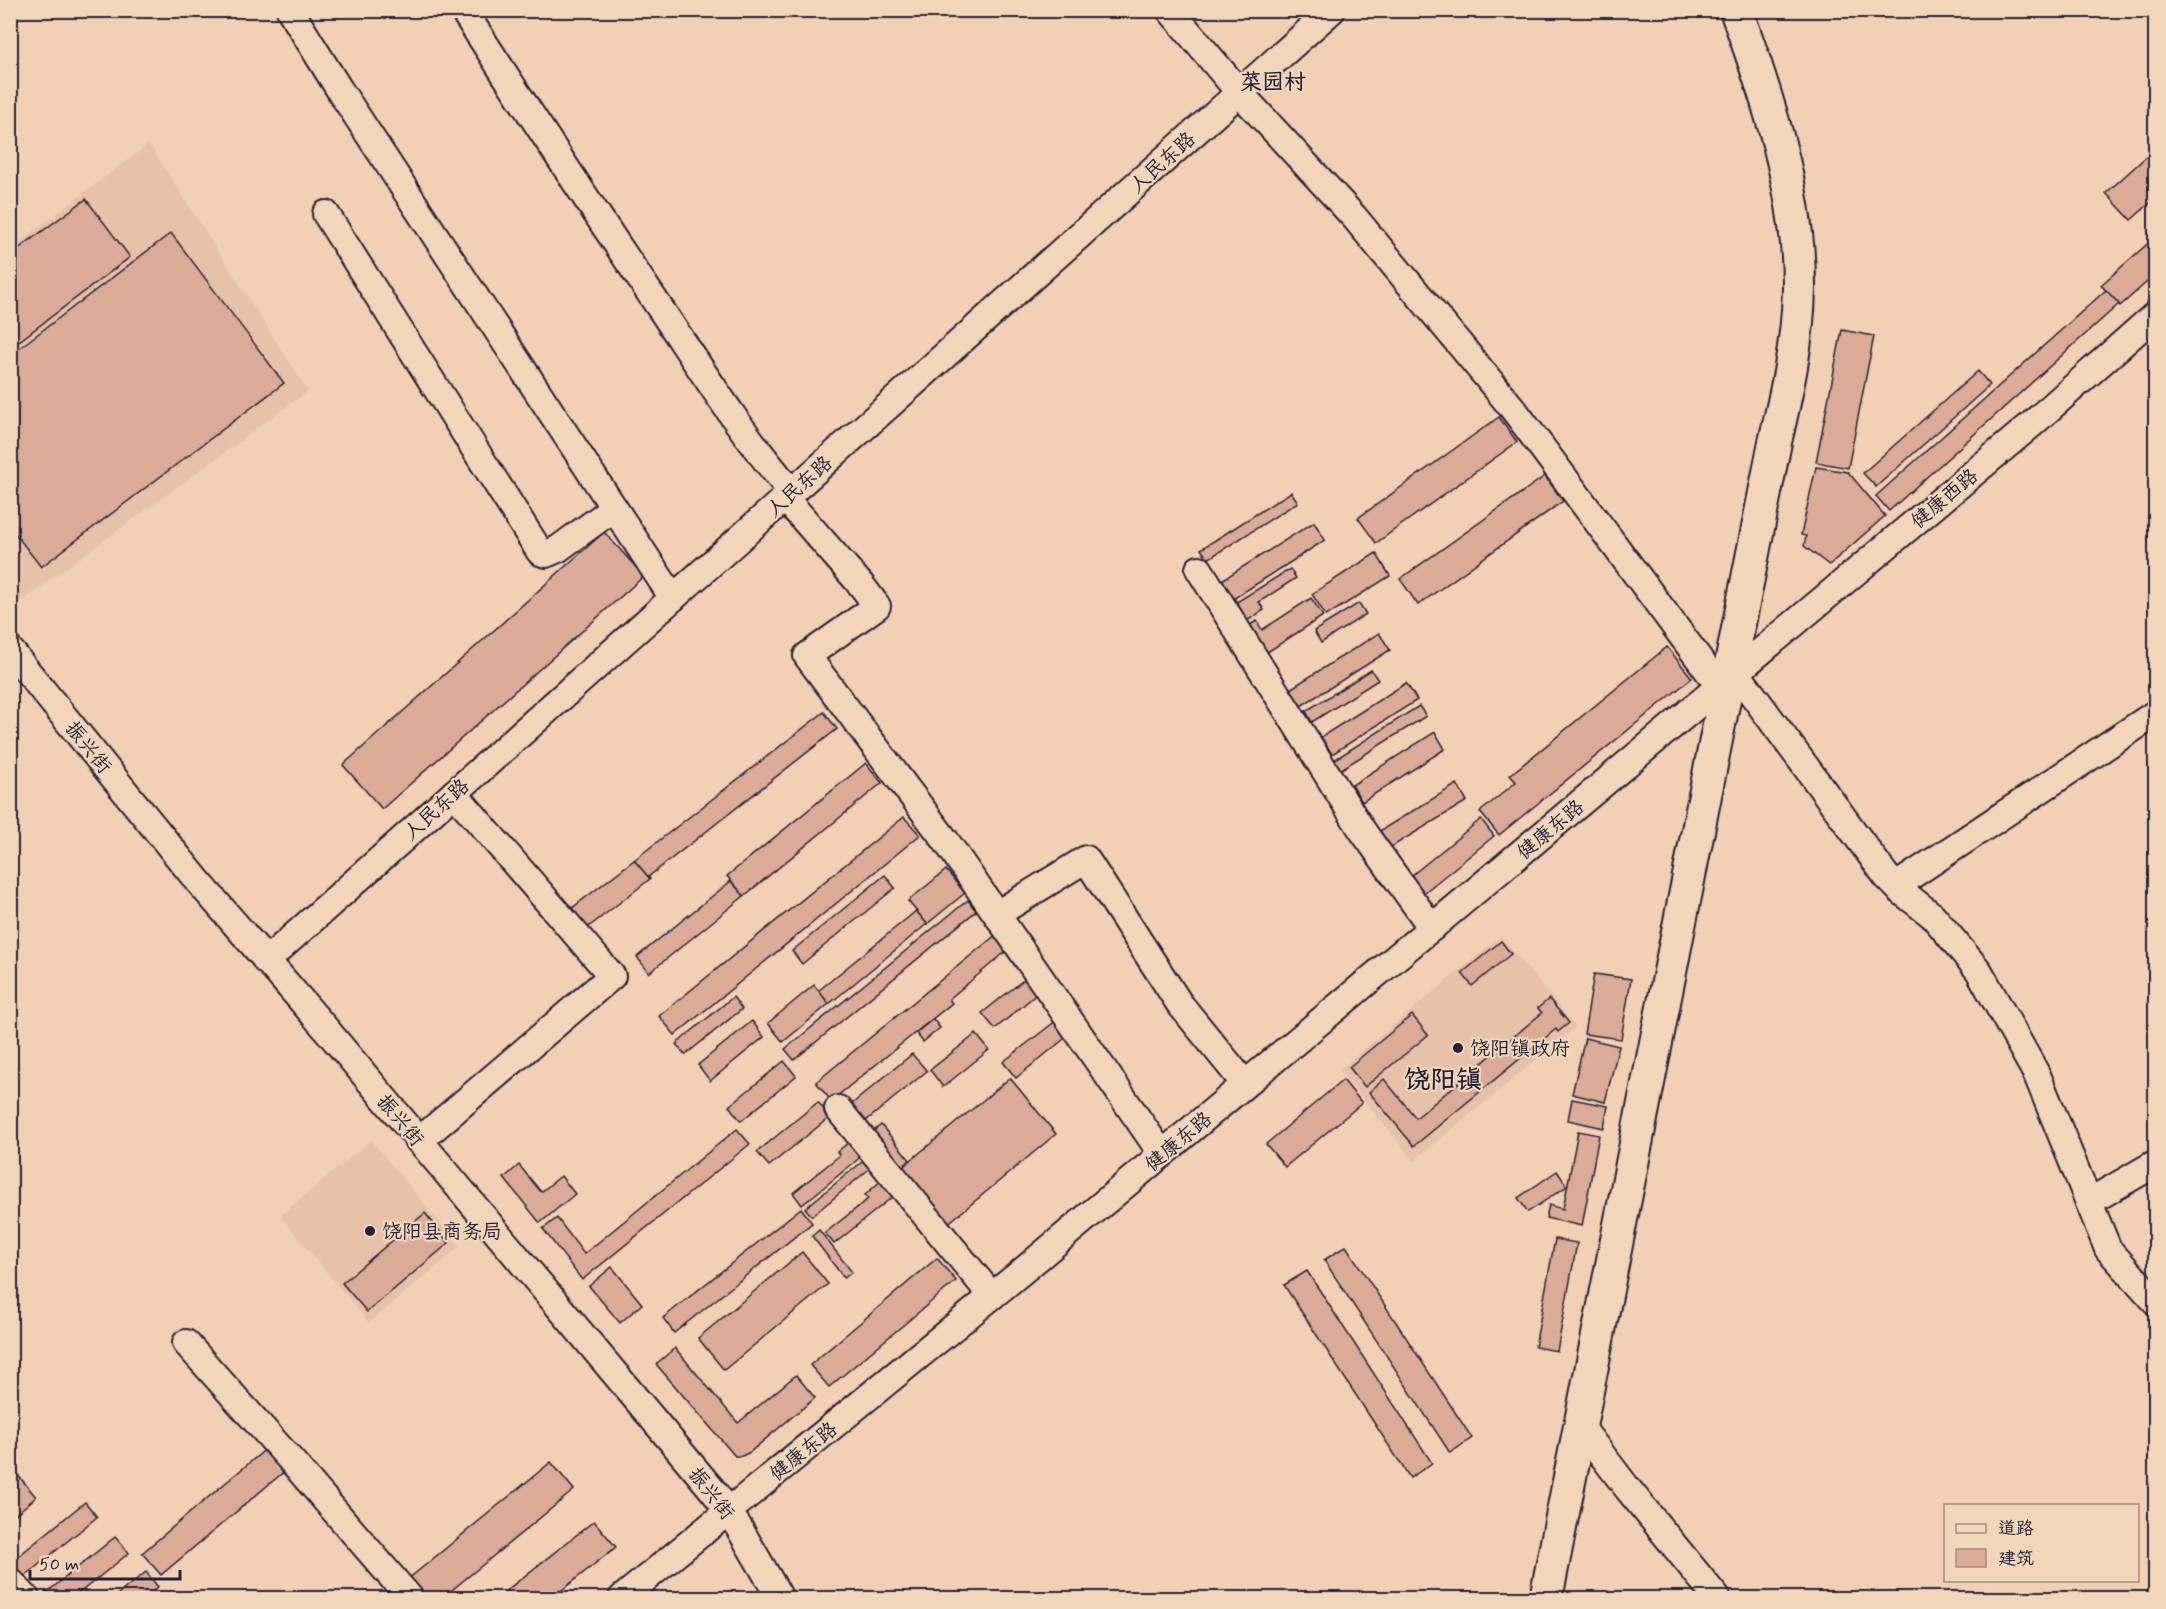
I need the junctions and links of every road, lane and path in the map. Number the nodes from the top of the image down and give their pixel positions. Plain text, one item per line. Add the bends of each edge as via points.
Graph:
1 (290, 10) edge
2 (463, 10) edge
3 (1170, 10) edge
4 (1332, 10) edge
5 (1736, 10) edge
6 (1240, 93) junction
7 (326, 214) dead end
8 (2156, 314) edge
9 (788, 495) junction
10 (614, 508) junction
11 (1199, 569) dead end
12 (673, 598) junction
13 (10, 650) edge
14 (1728, 679) junction
15 (2156, 713) edge
16 (454, 792) junction
17 (1896, 886) junction
18 (997, 914) junction
19 (1431, 928) junction
20 (266, 961) junction
21 (1245, 1084) junction
22 (838, 1109) dead end
23 (419, 1141) junction
24 (1162, 1154) junction
25 (2156, 1162) edge
26 (2089, 1202) junction
27 (992, 1296) junction
28 (2156, 1302) edge
29 (186, 1343) dead end
30 (1580, 1426) junction
31 (728, 1512) junction
32 (10, 1581) edge
33 (26, 1599) edge
34 (410, 1599) edge
35 (622, 1599) edge
36 (780, 1599) edge
37 (1546, 1599) edge
38 (1717, 1599) edge

1 - 10 street
2 - 9 street via 573,180
3 - 6 street
4 - 6 street, 人民东路
5 - 14 main road via 1774,126 1786,178 1799,288 1791,376
6 - 9 street, 人民东路
6 - 14 street via 1354,218 1514,410
7 - 10 street via 540,552 558,549
8 - 14 street, 健康西路 via 2032,424
9 - 12 street, 人民东路
9 - 18 street via 877,606 807,656
10 - 12 street
11 - 19 street via 1362,830
12 - 16 street, 人民东路
13 - 20 street, 振兴街
14 - 17 street
14 - 19 street, 健康东路
14 - 30 main road
15 - 17 street
16 - 20 street, 人民东路
16 - 23 street via 612,976
17 - 26 street via 1933,916 1979,971 2037,1075
18 - 21 street via 1086,859 1179,1003
18 - 24 street
19 - 21 street, 健康东路
20 - 23 street, 振兴街
21 - 24 street, 健康东路
22 - 27 street
23 - 31 street, 振兴街
24 - 27 street, 健康东路
25 - 26 street
26 - 28 street via 2108,1250
27 - 31 street, 健康东路
29 - 34 street
30 - 37 main road
30 - 38 street
31 - 35 street, 健康东路
31 - 36 street, 振兴街
32 - 33 street

